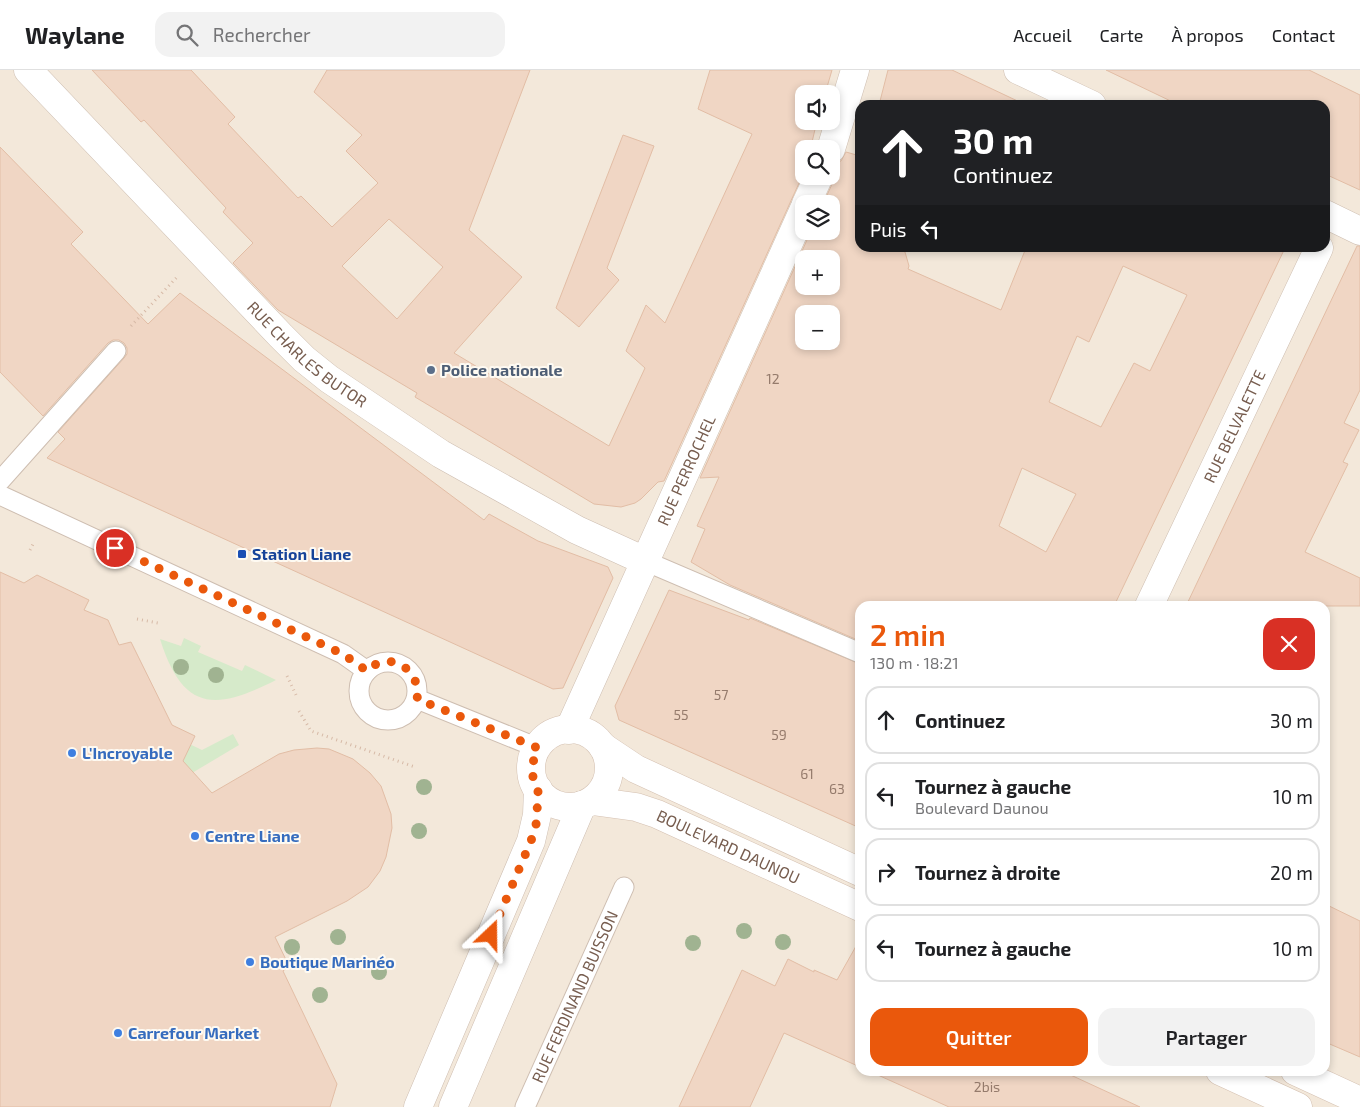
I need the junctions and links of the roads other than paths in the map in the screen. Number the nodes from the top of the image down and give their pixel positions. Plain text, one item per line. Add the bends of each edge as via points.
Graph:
1 (28, 70) edge
2 (855, 70) edge
3 (1018, 70) edge
4 (1081, 100) edge
5 (834, 140) edge
6 (1330, 223) edge
7 (795, 229) edge
8 (1360, 231) edge
9 (1317, 252) edge
10 (116, 351) dead end
11 (0, 480) edge
12 (0, 495) edge
13 (646, 561) junction
14 (1152, 601) edge
15 (855, 651) edge
16 (367, 671) junction
17 (417, 699) junction
18 (569, 730) junction
19 (603, 747) junction
20 (538, 748) junction
21 (538, 788) junction
22 (587, 803) junction
23 (855, 870) edge
24 (624, 887) dead end
25 (855, 904) edge
26 (1231, 1076) edge
27 (1306, 1076) edge
28 (1360, 1101) edge
29 (418, 1107) edge
30 (454, 1107) edge
31 (524, 1107) edge
32 (1298, 1107) edge

1 - 13 street, RUE CHARLES BUTOR via 316,369 441,454 577,530
2 - 5 street
3 - 4 street
6 - 8 street
7 - 13 street, RUE PERROCHEL
9 - 14 street, RUE BELVALETTE
10 - 11 lane
12 - 16 lane via 343,654
13 - 15 lane
13 - 18 street, RUE PERROCHEL
16 - 17 lane via 382,662 403,665 413,674
16 - 17 lane via 360,682 359,695 364,707 374,716 382,720 400,718
17 - 20 lane
18 - 19 street via 591,736
18 - 20 street via 549,736
19 - 22 street via 609,764 608,776 604,788
19 - 23 street, BOULEVARD DAUNOU via 636,769
20 - 21 street via 532,765
21 - 22 street via 549,801 560,806
21 - 29 street via 537,815 531,841
22 - 25 street, BOULEVARD DAUNOU via 628,805 657,814
22 - 30 street
24 - 31 lane, RUE FERDINAND BUISSON
26 - 32 street
27 - 28 street

